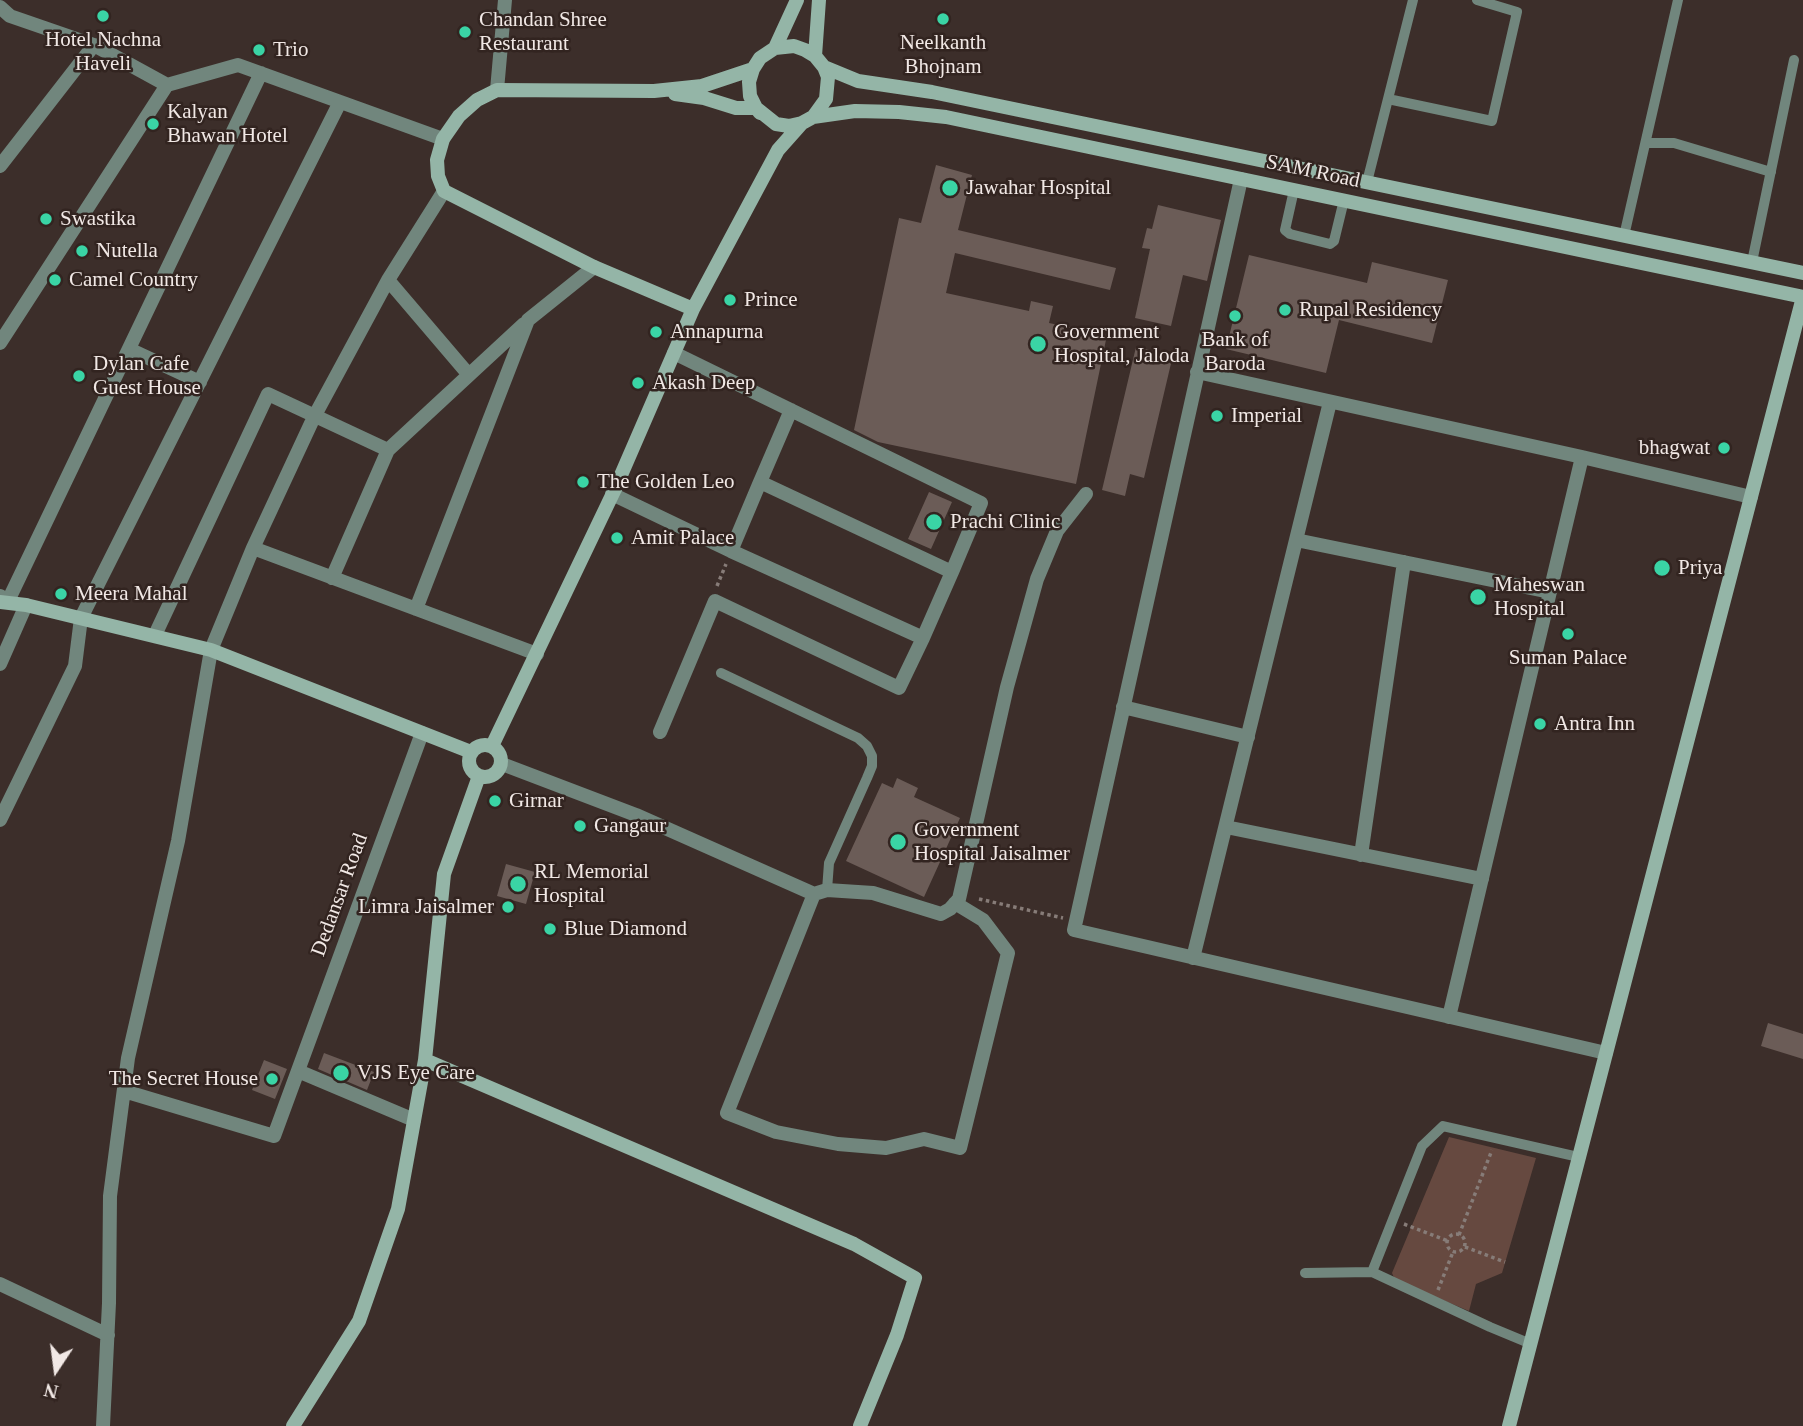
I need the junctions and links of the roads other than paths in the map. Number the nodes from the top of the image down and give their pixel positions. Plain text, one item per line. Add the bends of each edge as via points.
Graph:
1 (505, 0) edge
2 (797, 0) edge
3 (819, 0) edge
4 (1413, 0) edge
5 (1477, 0) edge
6 (1678, 0) edge
7 (0, 7) edge
8 (94, 45) junction
9 (775, 48) junction
10 (1794, 60) dead end
11 (819, 62) junction
12 (752, 69) junction
13 (261, 74) junction
14 (167, 85) junction
15 (497, 90) junction
16 (654, 91) junction
17 (1388, 99) junction
18 (340, 102) junction
19 (755, 108) junction
20 (808, 120) junction
21 (443, 139) junction
22 (1646, 143) junction
23 (778, 150) junction
24 (0, 166) edge
25 (1771, 172) junction
26 (1241, 179) junction
27 (1367, 182) junction
28 (1294, 190) junction
29 (443, 191) junction
30 (1344, 200) junction
31 (1624, 236) junction
32 (1752, 262) junction
33 (594, 267) junction
34 (1803, 273) edge
35 (388, 280) junction
36 (1803, 297) edge
37 (693, 309) junction
38 (528, 320) junction
39 (0, 343) edge
40 (129, 349) junction
41 (674, 353) junction
42 (1197, 372) junction
43 (469, 375) junction
44 (200, 382) junction
45 (1330, 402) junction
46 (791, 410) junction
47 (314, 417) junction
48 (388, 450) junction
49 (1582, 457) junction
50 (760, 482) junction
51 (612, 494) junction
52 (1086, 494) dead end
53 (1751, 497) junction
54 (1296, 540) junction
55 (253, 548) junction
56 (731, 551) junction
57 (1404, 562) junction
58 (952, 572) junction
59 (332, 578) junction
60 (1550, 592) junction
61 (3, 599) edge
62 (26, 605) junction
63 (416, 609) junction
64 (81, 618) junction
65 (155, 635) junction
66 (923, 638) junction
67 (211, 650) junction
68 (537, 654) junction
69 (0, 664) edge
70 (721, 673) dead end
71 (1123, 707) junction
72 (660, 732) dead end
73 (422, 733) junction
74 (1248, 737) junction
75 (492, 746) junction
76 (471, 752) junction
77 (502, 764) junction
78 (479, 776) junction
79 (0, 820) edge
80 (1226, 827) junction
81 (1362, 855) junction
82 (1482, 879) junction
83 (821, 892) junction
84 (958, 898) junction
85 (1193, 958) junction
86 (1449, 1017) junction
87 (1606, 1053) junction
88 (425, 1060) junction
89 (298, 1071) junction
90 (124, 1091) junction
91 (414, 1119) junction
92 (1579, 1157) junction
93 (1372, 1272) junction
94 (1305, 1273) dead end
95 (0, 1284) edge
96 (108, 1335) junction
97 (1531, 1344) junction
98 (103, 1426) edge
99 (293, 1426) edge
100 (860, 1426) edge
101 (1509, 1426) edge

1 - 15 street
2 - 9 main road
3 - 11 main road
4 - 17 lane
5 - 17 lane via 1517,12 1492,121
6 - 22 lane
7 - 8 street via 10,16
8 - 14 street
8 - 24 street
9 - 11 main road via 794,46
9 - 12 main road
10 - 25 lane
11 - 20 main road via 828,77 826,99
11 - 27 main road via 858,81 932,92
12 - 16 main road via 702,86
12 - 19 main road via 750,96
13 - 14 street via 238,65
13 - 18 street
13 - 40 street
14 - 39 street
15 - 16 main road
15 - 21 main road via 459,116
16 - 19 main road
17 - 27 lane
18 - 21 street
18 - 44 street
19 - 20 main road via 776,124
19 - 23 main road via 774,129
20 - 23 main road
20 - 26 main road, SAM Road via 855,111 946,117
21 - 29 main road via 437,160
22 - 25 lane via 1674,143
22 - 31 lane
23 - 37 main road
25 - 32 lane
26 - 28 main road, SAM Road
26 - 42 street
27 - 31 main road
28 - 30 main road, SAM Road
28 - 30 lane via 1285,230 1329,244 1334,241
29 - 33 main road
29 - 35 street
30 - 36 main road, SAM Road
31 - 32 main road
32 - 34 main road
33 - 37 main road
33 - 38 street
35 - 43 street
35 - 47 street
36 - 53 main road
37 - 41 main road
38 - 43 street
38 - 63 street
40 - 44 street
40 - 61 street
41 - 46 street
41 - 51 main road
42 - 45 street
42 - 71 street
43 - 48 street
44 - 64 street
45 - 49 street
45 - 54 street
46 - 50 street
46 - 58 street via 981,503
47 - 48 street
47 - 55 street
47 - 65 street via 268,394
48 - 59 street
49 - 53 street
49 - 60 street
50 - 56 street
50 - 58 street
51 - 56 street
51 - 68 main road
52 - 84 street via 1057,531 1037,579
53 - 87 main road
54 - 57 street
54 - 74 street
55 - 59 street
55 - 67 street
56 - 66 street
57 - 60 street
57 - 81 street
58 - 66 street
59 - 63 street
60 - 82 street
61 - 62 main road
62 - 64 main road
62 - 69 street
63 - 68 street
64 - 65 main road
64 - 79 street via 75,666
65 - 67 main road
66 - 72 street via 900,688 715,601
67 - 73 main road
67 - 90 street via 178,841
68 - 75 main road
70 - 83 lane via 858,738 872,756 872,766
71 - 74 street
71 - 85 street via 1073,930
73 - 76 main road
73 - 89 street, Dedansar Road
74 - 80 street
75 - 76 main road via 480,745
75 - 77 main road
76 - 78 main road via 469,764
77 - 78 main road via 493,776
77 - 83 street
78 - 88 main road via 444,874
80 - 81 street
80 - 85 street
81 - 82 street
82 - 86 street
83 - 84 street via 873,893 941,914
83 - 84 street via 727,1113 776,1132 886,1148 924,1139 960,1148 1008,953
85 - 86 street
86 - 87 street
87 - 92 main road
88 - 91 main road
88 - 100 main road via 854,1244 915,1278
89 - 90 street, Dedansar Road via 274,1136
89 - 91 street
90 - 96 street via 110,1196
91 - 99 main road via 398,1209 359,1321
92 - 93 lane via 1443,1126 1422,1146
92 - 97 main road
93 - 94 lane
93 - 97 lane
95 - 96 street
96 - 98 street
97 - 101 main road

